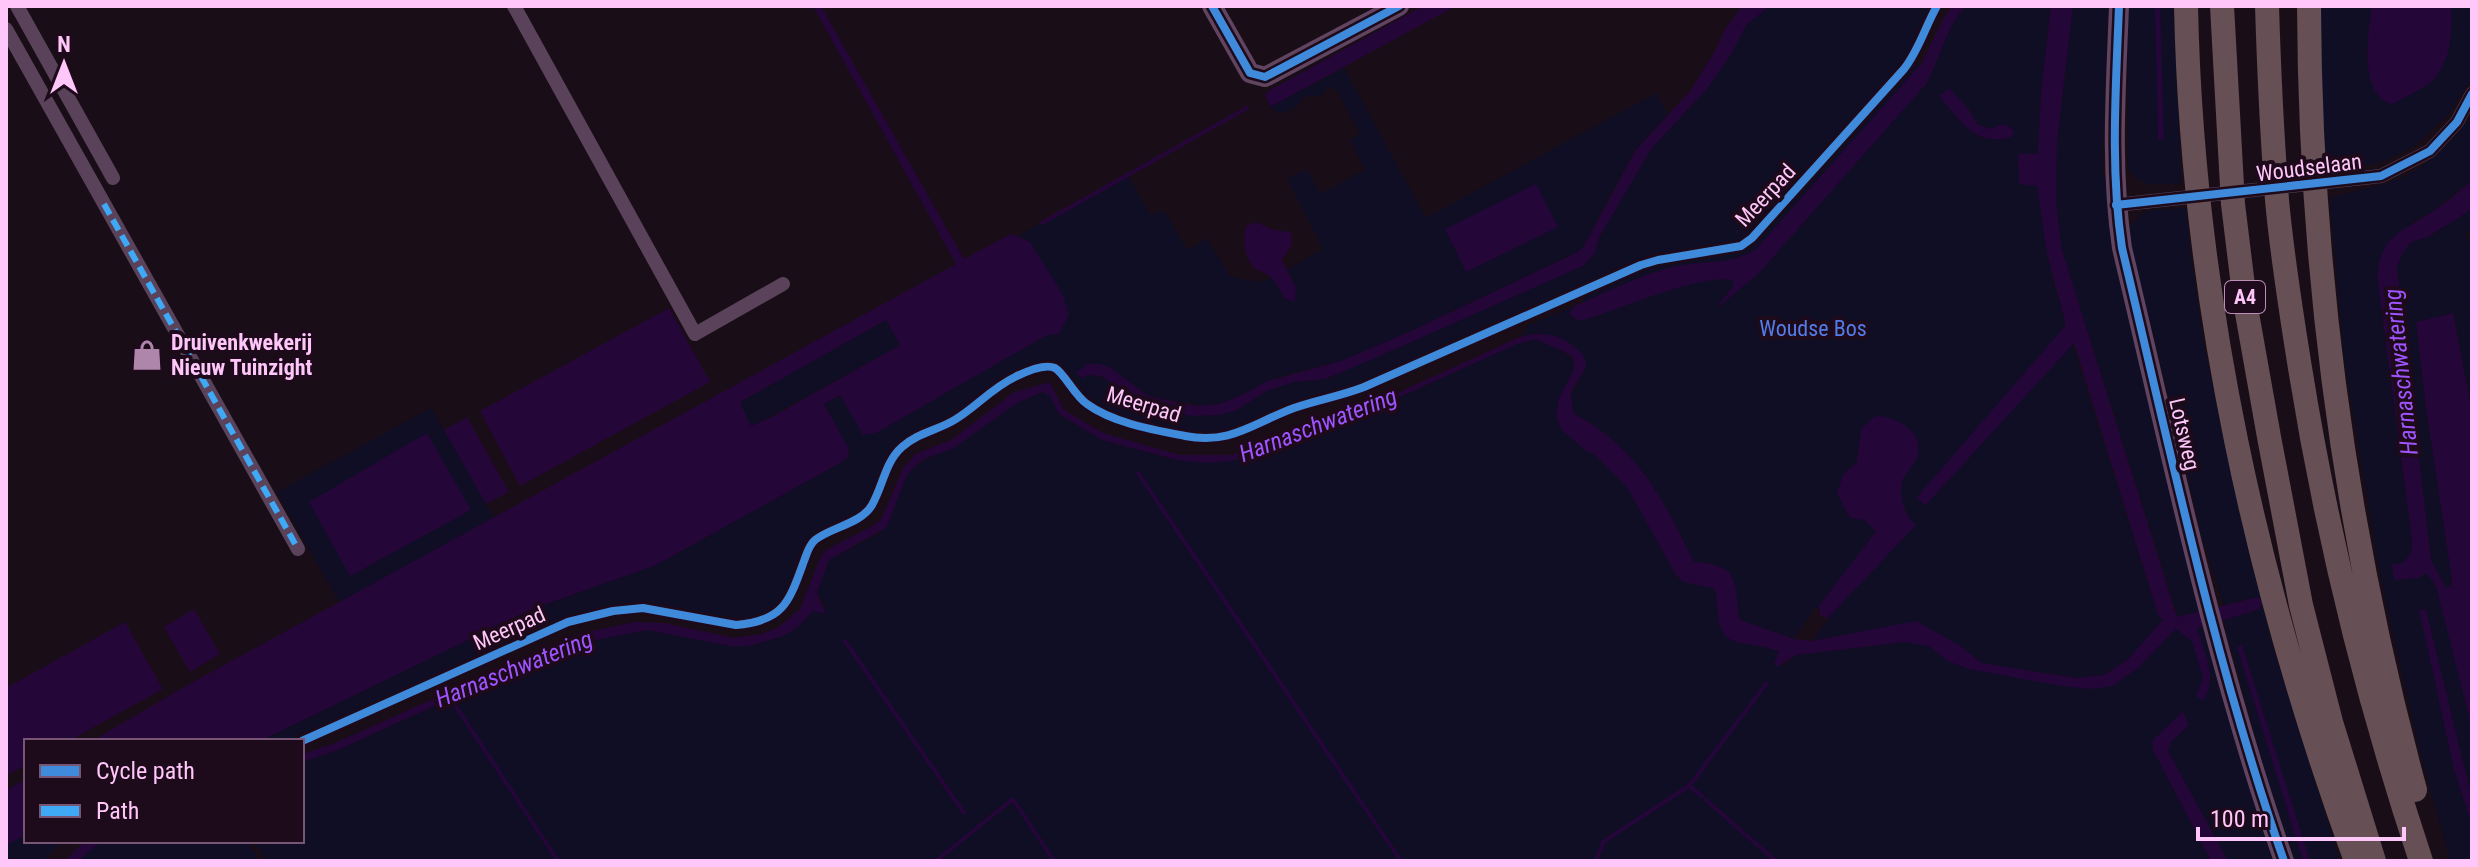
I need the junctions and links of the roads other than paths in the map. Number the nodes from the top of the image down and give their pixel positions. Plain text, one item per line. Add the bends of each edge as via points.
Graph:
1 (17, 6) edge
2 (514, 6) edge
3 (1212, 6) edge
4 (1399, 6) edge
5 (2119, 6) edge
6 (2186, 6) edge
7 (2222, 6) edge
8 (2267, 6) edge
9 (2295, 6) edge
10 (2309, 6) edge
11 (6, 29) edge
12 (2472, 94) edge
13 (2315, 177) junction
14 (113, 178) dead end
15 (2116, 205) junction
16 (783, 284) dead end
17 (298, 549) dead end
18 (2353, 582) junction
19 (2284, 861) edge
20 (2356, 861) edge
21 (2374, 861) edge
22 (2421, 861) edge
23 (2435, 861) edge

1 - 14 street
2 - 16 street via 695,334
3 - 4 street via 1250,73 1265,77
5 - 15 street, Lotsweg
6 - 20 highway, A4 via 2209,274 2236,434 2273,601
7 - 21 highway, A4 via 2228,141 2242,274 2298,595
8 - 18 highway, A4 via 2277,202 2289,295 2310,430
9 - 13 highway, A4 via 2302,127
10 - 13 highway, A4
11 - 17 street
12 - 15 street, Woudselaan via 2457,122 2430,151 2381,176
13 - 18 highway, A4
15 - 19 street, Lotsweg via 2214,631
18 - 22 highway, A4 via 2374,712
18 - 23 highway, A4

